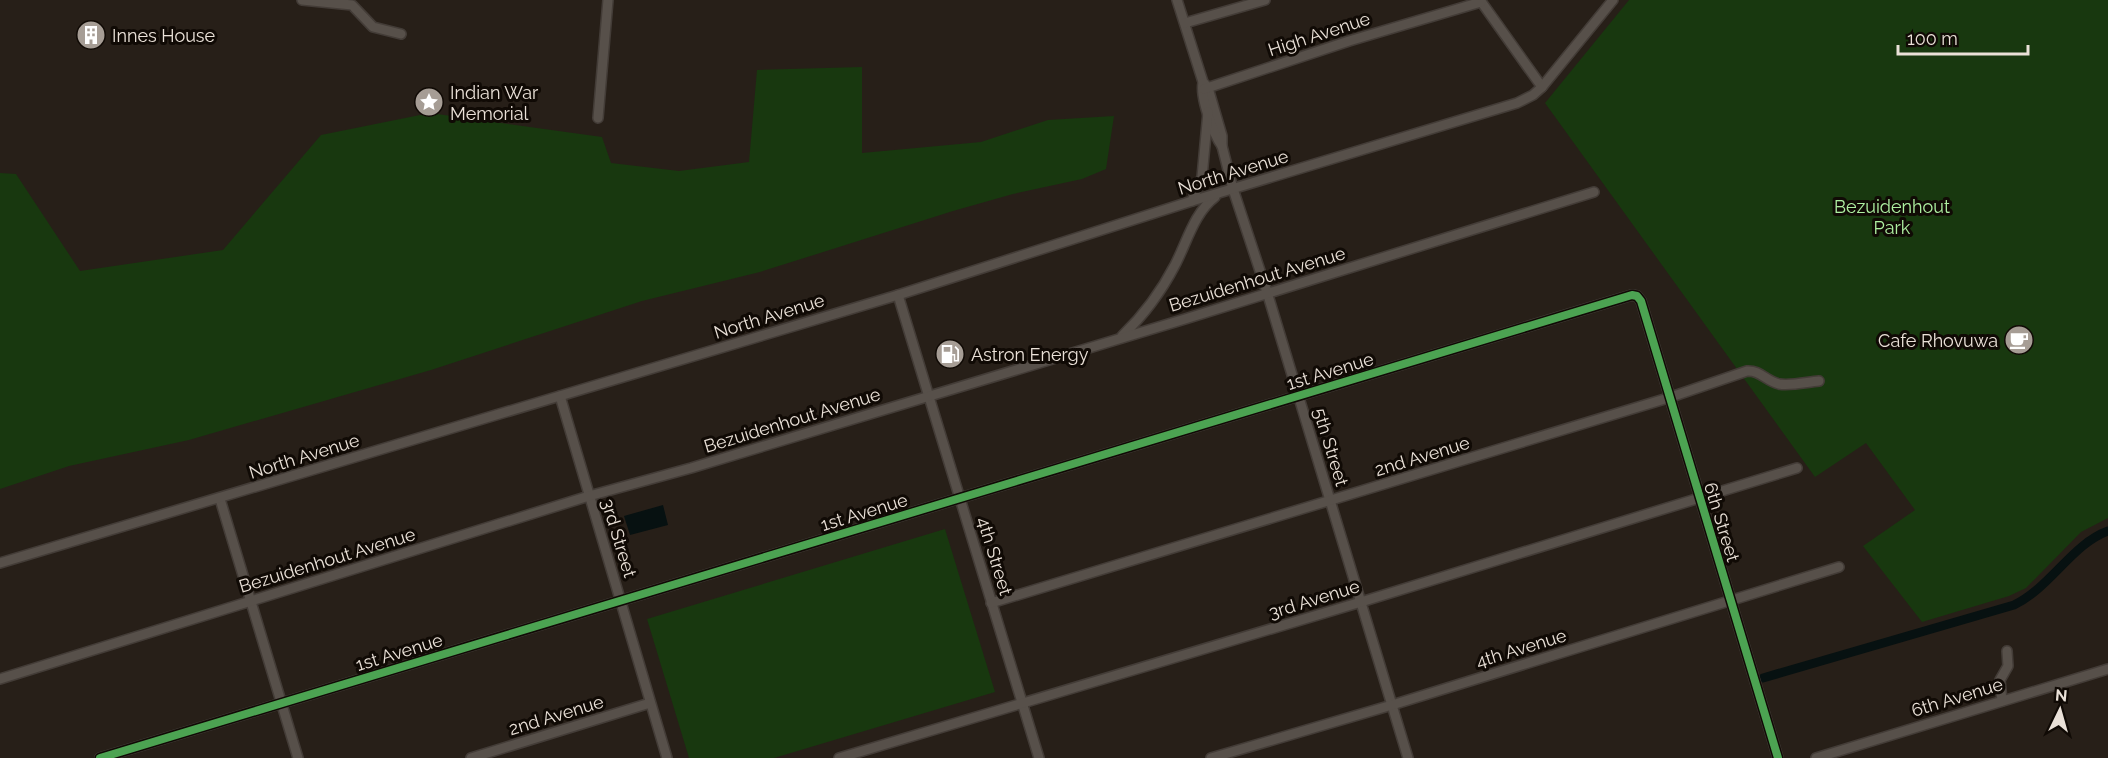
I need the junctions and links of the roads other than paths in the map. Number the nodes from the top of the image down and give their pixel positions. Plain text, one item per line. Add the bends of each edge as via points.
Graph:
1 (302, 0) edge
2 (608, 0) edge
3 (1177, 0) edge
4 (1265, 0) edge
5 (1613, 0) edge
6 (1480, 1) edge
7 (1185, 23) junction
8 (401, 34) dead end
9 (1204, 86) junction
10 (1542, 87) junction
11 (1208, 112) junction
12 (598, 118) dead end
13 (1221, 146) junction
14 (1233, 189) junction
15 (1594, 192) dead end
16 (1219, 194) junction
17 (1192, 201) junction
18 (1178, 206) junction
19 (1196, 221) junction
20 (1267, 292) junction
21 (898, 295) junction
22 (1637, 296) joint
23 (1119, 339) junction
24 (1820, 381) dead end
25 (929, 395) junction
26 (560, 396) junction
27 (1298, 396) junction
28 (1668, 398) junction
29 (1797, 468) dead end
30 (589, 496) junction
31 (220, 499) junction
32 (960, 499) junction
33 (1700, 499) junction
34 (1330, 501) junction
35 (0, 563) edge
36 (1839, 567) dead end
37 (251, 601) junction
38 (621, 602) junction
39 (1361, 602) junction
40 (1730, 602) junction
41 (992, 603) junction
42 (2007, 651) dead end
43 (2108, 669) edge
44 (0, 679) edge
45 (2002, 701) junction
46 (281, 703) junction
47 (650, 703) junction
48 (1022, 703) junction
49 (1392, 705) junction
50 (100, 758) edge
51 (298, 758) edge
52 (471, 758) edge
53 (667, 758) edge
54 (839, 758) edge
55 (1039, 758) edge
56 (1211, 758) edge
57 (1408, 758) edge
58 (1778, 758) edge
59 (1816, 758) edge

1 - 8 street via 352,5 374,27
2 - 12 street
3 - 7 street
4 - 7 street
5 - 10 street, North Avenue
6 - 9 street, High Avenue
6 - 10 street
7 - 9 street
9 - 11 street, 5th Street
9 - 13 street, 5th Street via 1222,136
10 - 14 street, North Avenue via 1517,103
11 - 13 street, 5th Street
11 - 17 street via 1202,177
13 - 14 street, 5th Street
14 - 16 street, North Avenue
14 - 20 street, 5th Street
15 - 20 street, Bezuidenhout Avenue
16 - 17 street, North Avenue
16 - 19 street via 1203,207
17 - 18 street, North Avenue
18 - 19 street via 1188,210
18 - 21 street, North Avenue
19 - 23 street via 1158,295
20 - 23 street, Bezuidenhout Avenue
20 - 27 street, 5th Street
21 - 25 street, 4th Street
21 - 26 street, North Avenue
22 - 27 street, 1st Avenue
22 - 28 street, 6th Street
23 - 25 street, Bezuidenhout Avenue
24 - 28 street, 2nd Avenue via 1781,384 1752,371
25 - 30 street, Bezuidenhout Avenue
25 - 32 street, 4th Street
26 - 30 street, 3rd Street
26 - 31 street, North Avenue
27 - 32 street, 1st Avenue
27 - 34 street, 5th Street
28 - 33 street, 6th Street
28 - 34 street, 2nd Avenue
29 - 33 street, 3rd Avenue
30 - 37 street, Bezuidenhout Avenue
30 - 38 street, 3rd Street
31 - 35 street, North Avenue
31 - 37 street
32 - 38 street, 1st Avenue
32 - 41 street, 4th Street
33 - 39 street, 3rd Avenue
33 - 40 street, 6th Street
34 - 39 street, 5th Street
34 - 41 street, 2nd Avenue
36 - 40 street, 4th Avenue
37 - 44 street, Bezuidenhout Avenue
37 - 46 street
38 - 46 street, 1st Avenue
38 - 47 street, 3rd Street
39 - 48 street, 3rd Avenue
39 - 49 street, 5th Street
40 - 49 street, 4th Avenue
40 - 58 street, 6th Street
41 - 48 street, 4th Street
42 - 45 street via 2008,666 2000,680
43 - 45 street, 6th Avenue
45 - 59 street, 6th Avenue
46 - 50 street, 1st Avenue
46 - 51 street
47 - 52 street, 2nd Avenue
47 - 53 street, 3rd Street
48 - 54 street, 3rd Avenue
48 - 55 street, 4th Street
49 - 56 street, 4th Avenue
49 - 57 street, 5th Street

